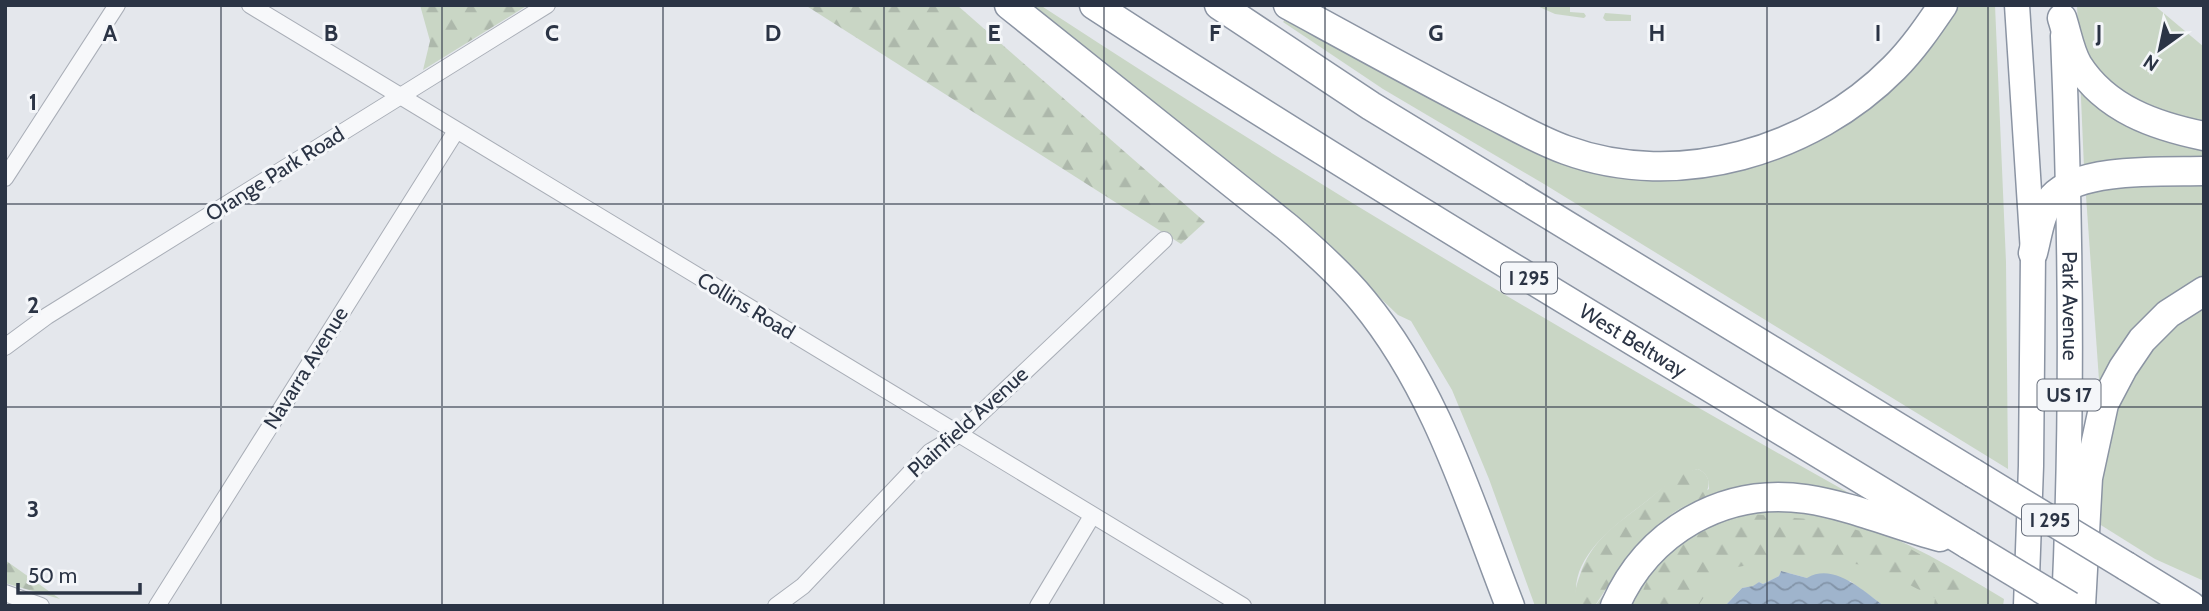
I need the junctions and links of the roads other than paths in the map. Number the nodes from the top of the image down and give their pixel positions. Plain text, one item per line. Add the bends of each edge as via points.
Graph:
1 (117, 5) edge
2 (250, 5) edge
3 (548, 5) edge
4 (1009, 5) edge
5 (1094, 5) edge
6 (1219, 5) edge
7 (1288, 5) edge
8 (1943, 5) edge
9 (2017, 5) edge
10 (2061, 12) edge
11 (400, 96) junction
12 (456, 131) junction
13 (2204, 136) edge
14 (2204, 170) edge
15 (5, 178) edge
16 (2068, 184) junction
17 (1164, 240) dead end
18 (2033, 253) junction
19 (2204, 291) edge
20 (5, 347) edge
21 (958, 435) junction
22 (1092, 516) junction
23 (1969, 544) junction
24 (2136, 572) junction
25 (5, 593) edge
26 (2204, 593) edge
27 (41, 606) edge
28 (157, 606) edge
29 (776, 606) edge
30 (1038, 606) edge
31 (1243, 606) edge
32 (1510, 606) edge
33 (1615, 606) edge
34 (2025, 606) edge
35 (2064, 606) edge
36 (2070, 606) edge
37 (2081, 606) edge
38 (2191, 606) edge

1 - 15 street
2 - 11 street, Collins Road
3 - 11 street, Orange Park Road
4 - 32 highway via 1287,227 1362,300 1426,397
5 - 23 highway, West Beltway / I 295 via 1429,217
6 - 24 highway, I 295, bridge via 1371,106
7 - 8 highway via 1567,150 1608,161 1661,166 1753,153 1823,121 1895,68
9 - 18 highway, Park Avenue / US 17
10 - 13 highway via 2076,64 2103,93 2141,119
10 - 16 highway, Park Avenue / US 17
11 - 12 street, Collins Road
11 - 20 street, Orange Park Road via 47,316
12 - 21 street, Collins Road
12 - 28 street, Navarra Avenue
14 - 16 highway via 2097,175
16 - 18 highway via 2044,212
16 - 35 highway, Park Avenue / US 17 via 2069,496
17 - 21 street, Plainfield Avenue
18 - 34 highway, US 17
19 - 37 highway via 2168,314 2142,341 2104,404 2088,478
21 - 22 street, Collins Road
21 - 29 street, Plainfield Avenue via 930,452 803,586
22 - 30 street
22 - 31 street, Collins Road
23 - 33 highway via 1835,505 1754,498 1707,511 1663,539 1635,569
23 - 36 highway, West Beltway / I 295, bridge
24 - 26 highway
24 - 38 highway, I 295
25 - 27 street

